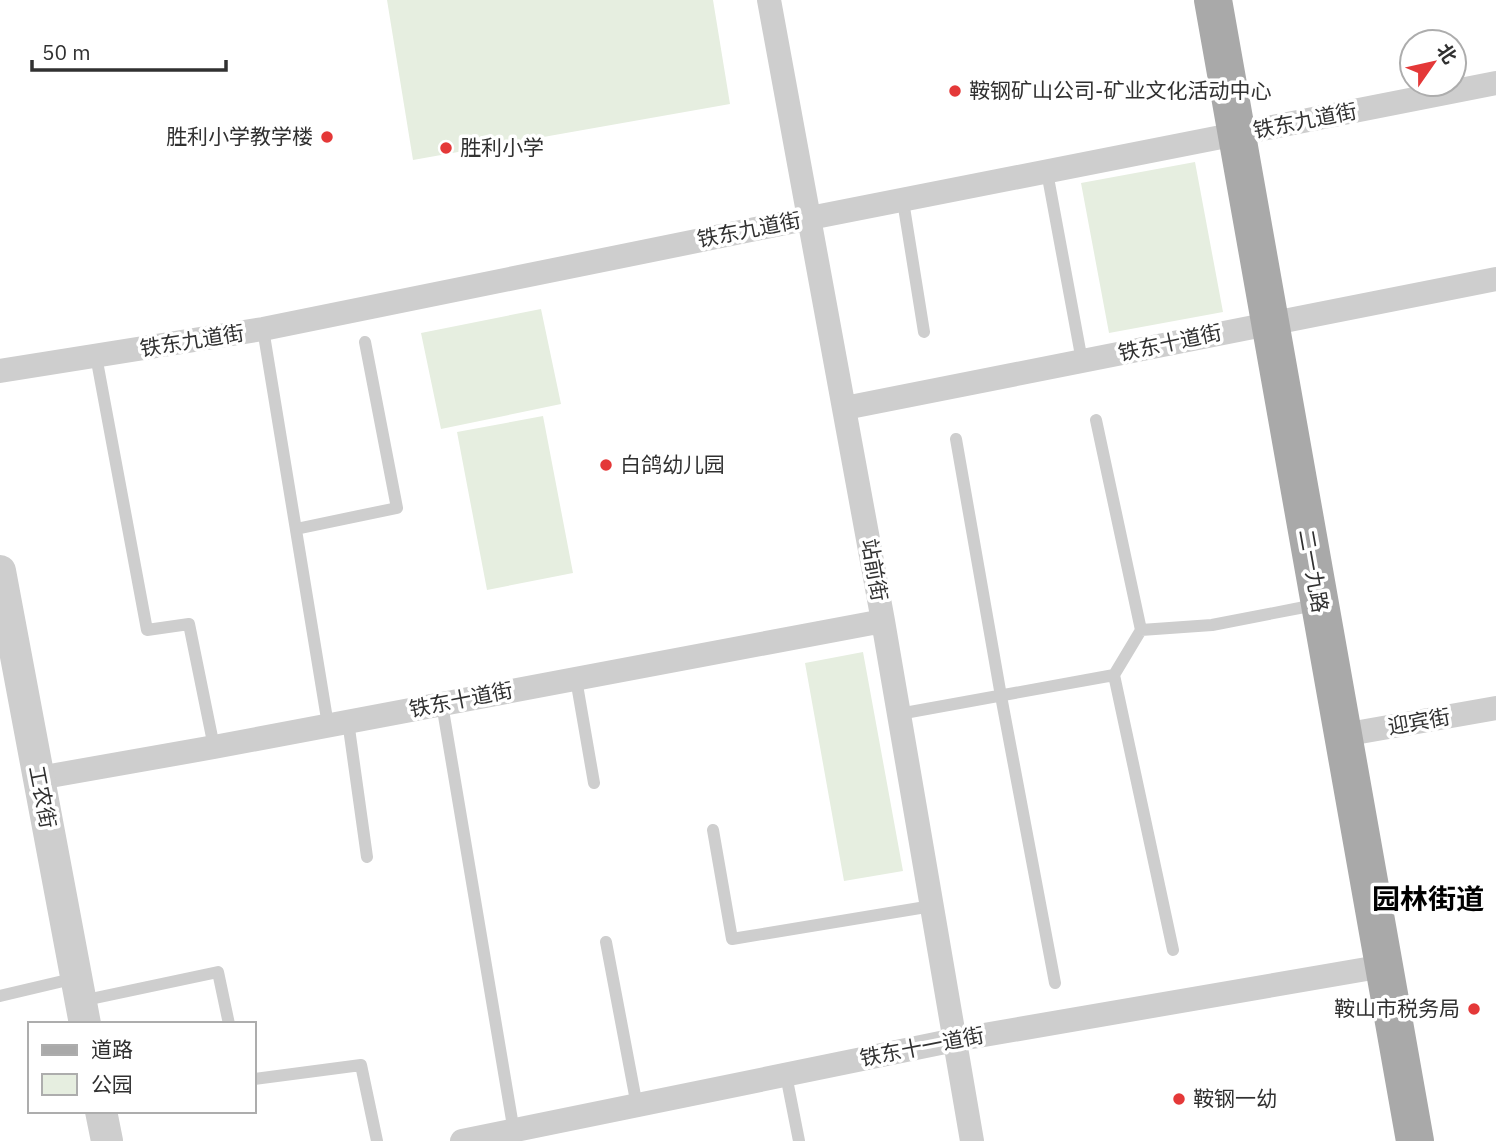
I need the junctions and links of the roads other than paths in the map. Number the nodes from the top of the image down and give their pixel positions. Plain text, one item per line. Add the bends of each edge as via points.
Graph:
1 (769, 0) edge
2 (1213, 0) edge
3 (1496, 83) edge
4 (1236, 134) junction
5 (1047, 172) junction
6 (903, 201) junction
7 (810, 218) junction
8 (1496, 279) edge
9 (1269, 322) junction
10 (263, 329) junction
11 (924, 332) dead end
12 (365, 342) dead end
13 (96, 356) junction
14 (1082, 361) junction
15 (0, 371) edge
16 (845, 408) junction
17 (1096, 420) dead end
18 (956, 439) dead end
19 (296, 529) junction
20 (0, 571) edge
21 (1318, 604) junction
22 (883, 621) junction
23 (1141, 630) junction
24 (1114, 675) junction
25 (576, 678) junction
26 (1001, 696) junction
27 (442, 704) junction
28 (1496, 708) edge
29 (899, 714) junction
30 (338, 723) junction
31 (1343, 735) junction
32 (214, 747) junction
33 (38, 778) junction
34 (594, 783) dead end
35 (713, 830) dead end
36 (368, 857) dead end
37 (932, 906) junction
38 (606, 942) dead end
39 (1173, 950) dead end
40 (1384, 966) junction
41 (1055, 983) dead end
42 (0, 996) edge
43 (80, 1001) edge
44 (229, 1022) edge
45 (955, 1040) junction
46 (786, 1075) junction
47 (256, 1079) edge
48 (637, 1106) junction
49 (101, 1113) edge
50 (514, 1132) junction
51 (107, 1141) edge
52 (377, 1141) edge
53 (463, 1141) edge
54 (799, 1141) edge
55 (972, 1141) edge
56 (1415, 1141) edge

1 - 7 street, 站前街
2 - 4 main road, 二一九路
3 - 4 street, 铁东九道街
4 - 5 street, 铁东九道街
4 - 9 main road, 二一九路
5 - 6 street, 铁东九道街
5 - 14 lane
6 - 7 street, 铁东九道街
6 - 11 lane
7 - 10 street, 铁东九道街
7 - 16 street, 站前街
8 - 9 street, 铁东十道街
9 - 14 street, 铁东十道街
9 - 21 main road, 二一九路
10 - 13 street, 铁东九道街
10 - 19 lane
12 - 19 lane via 397,508
13 - 15 street, 铁东九道街
13 - 32 lane via 147,630 189,624
14 - 16 street, 铁东十道街
16 - 22 street, 站前街
17 - 23 lane
18 - 26 lane
19 - 30 lane
20 - 33 street, 工农街
21 - 23 lane via 1212,625
21 - 31 main road, 二一九路
22 - 25 street, 铁东十道街
22 - 29 street, 站前街
23 - 24 lane
24 - 26 lane
24 - 39 lane
25 - 27 street, 铁东十道街
25 - 34 lane
26 - 29 lane
26 - 41 lane
27 - 30 street, 铁东十道街
27 - 50 lane
28 - 31 street, 迎宾街
29 - 37 street, 站前街
30 - 32 street, 铁东十道街
30 - 36 lane
31 - 40 main road, 二一九路
32 - 33 street, 铁东十道街
33 - 43 street, 工农街
35 - 37 lane via 732,939
37 - 45 street, 站前街
38 - 48 lane
40 - 45 street, 铁东十一道街
40 - 56 main road, 二一九路
42 - 43 lane
43 - 44 lane via 218,972
45 - 46 street, 铁东十一道街
45 - 55 street, 站前街
46 - 48 street, 铁东十一道街
46 - 54 lane
47 - 52 lane via 361,1065
48 - 50 street, 铁东十一道街
49 - 51 street
50 - 53 street, 铁东十一道街

